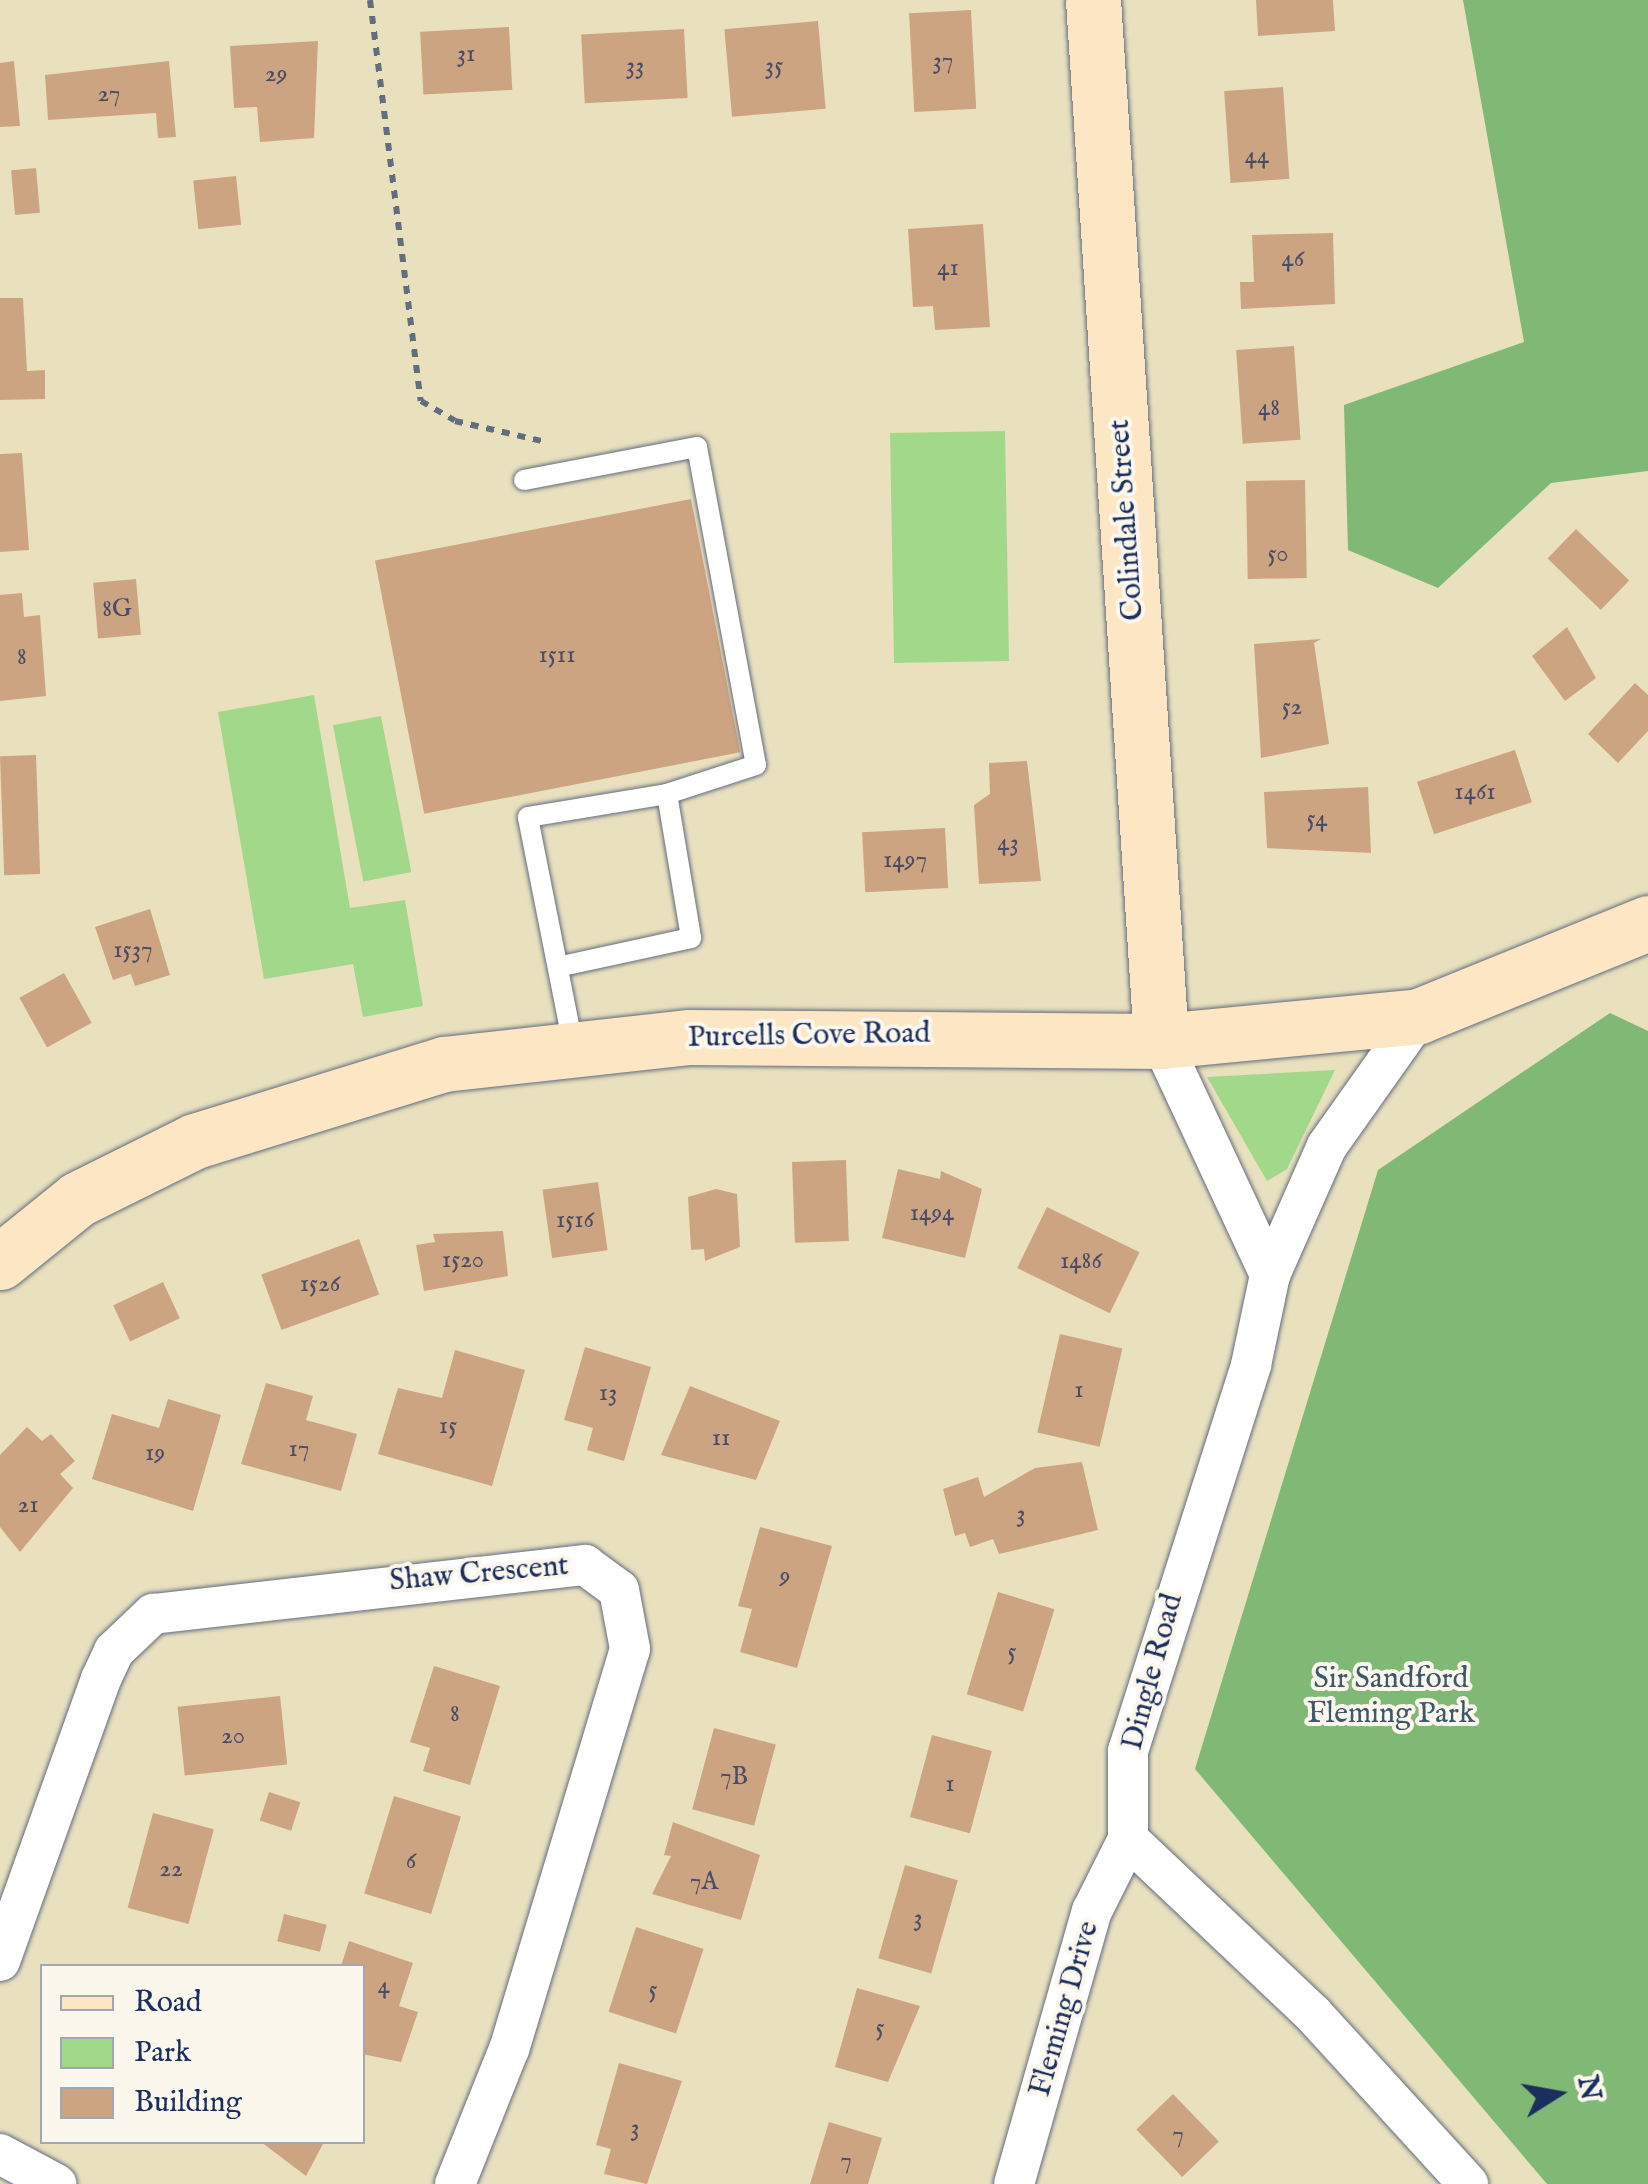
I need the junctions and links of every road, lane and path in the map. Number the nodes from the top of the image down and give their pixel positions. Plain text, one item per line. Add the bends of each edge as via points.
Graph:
1 (370, 0) edge
2 (1093, 0) edge
3 (565, 446) dead end
4 (524, 480) dead end
5 (667, 794) junction
6 (1648, 923) edge
7 (558, 967) junction
8 (1419, 1016) junction
9 (1161, 1041) junction
10 (573, 1045) junction
11 (0, 1262) edge
12 (1270, 1275) junction
13 (1128, 1839) junction
14 (0, 1960) edge
15 (0, 2154) edge
16 (56, 2184) edge
17 (455, 2184) edge
18 (1014, 2184) edge
19 (1468, 2184) edge

1 - 3 path via 421,401 455,421
2 - 9 main road, Colindale Street
4 - 5 lane via 698,447 756,765
5 - 7 lane via 691,938
5 - 7 lane via 528,817
6 - 8 main road, Purcells Cove Road
7 - 10 lane
8 - 9 main road, Purcells Cove Road
8 - 12 street, Dingle Road via 1327,1146
9 - 10 main road, Purcells Cove Road via 858,1032
9 - 12 street
10 - 11 main road, Purcells Cove Road via 412,1071 256,1117 78,1199
12 - 13 street, Dingle Road via 1251,1365 1128,1751
13 - 18 street, Fleming Drive via 1092,1911
13 - 19 street via 1299,2000
14 - 17 street, Shaw Crescent via 101,1679 114,1651 154,1614 585,1566 619,1590 630,1649 508,2048
15 - 16 street

